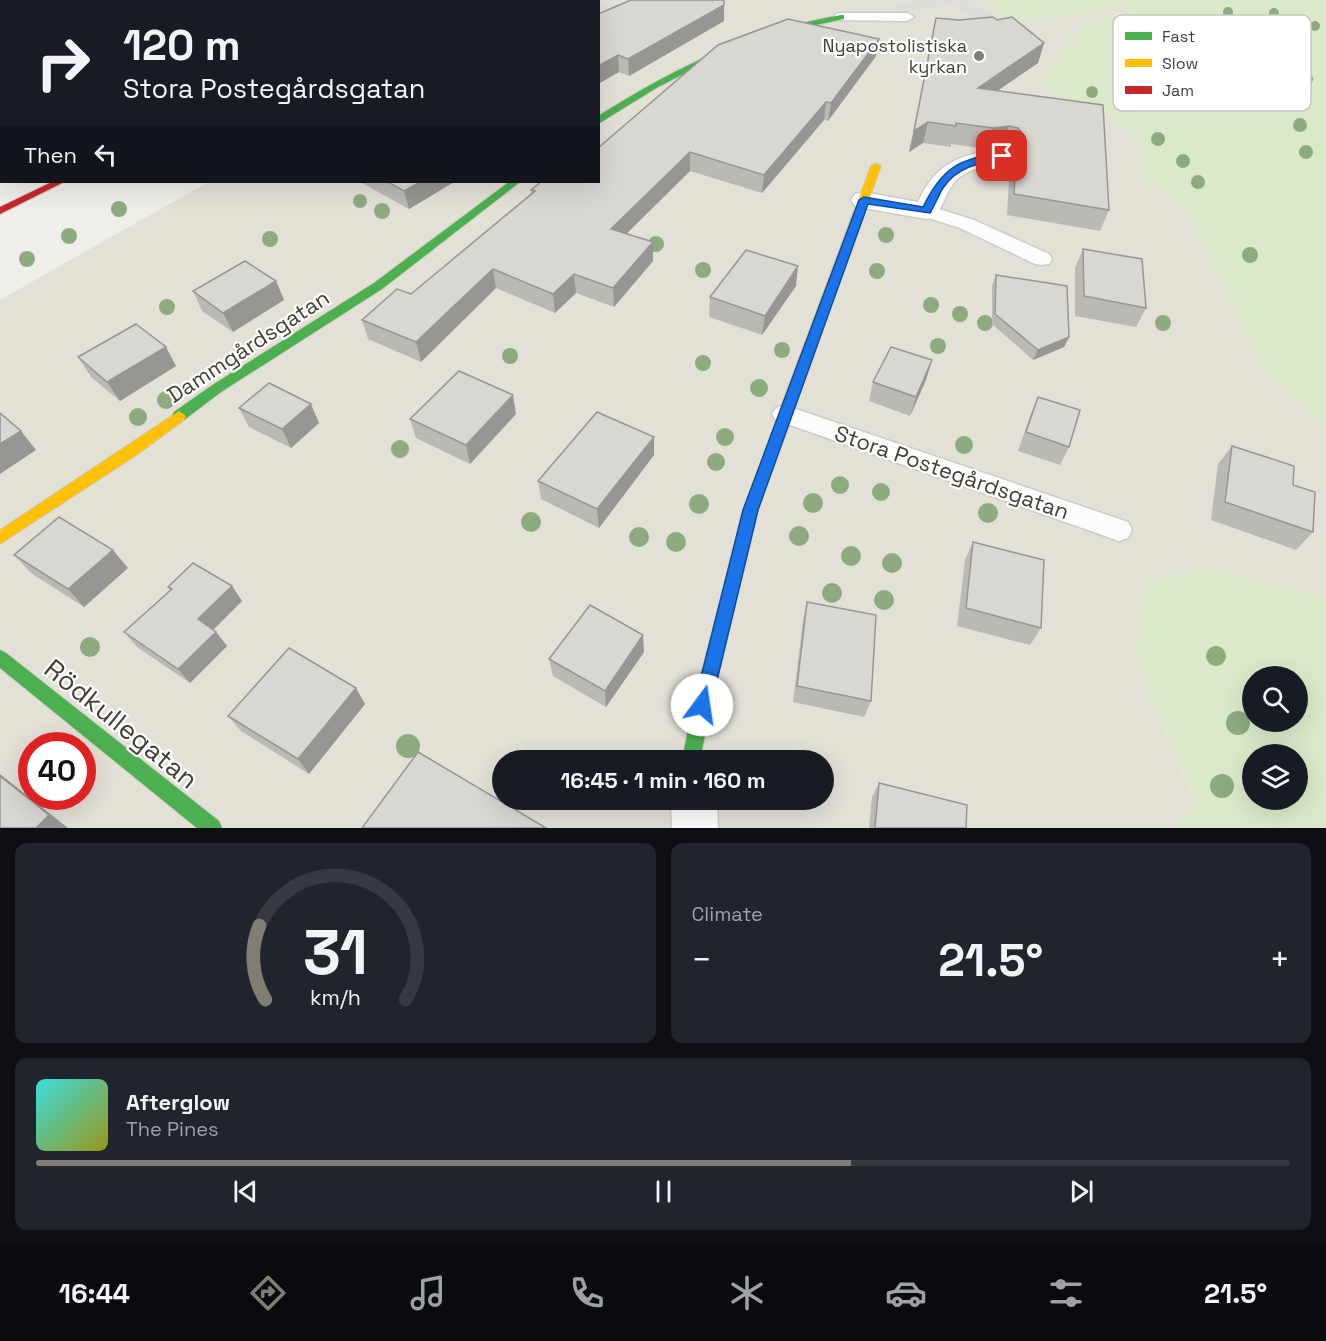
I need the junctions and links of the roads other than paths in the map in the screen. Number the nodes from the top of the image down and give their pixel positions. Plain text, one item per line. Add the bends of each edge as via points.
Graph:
1 (841, 17) joint
2 (907, 17) dead end
3 (600, 120) edge
4 (1002, 156) dead end
5 (876, 166) dead end
6 (57, 183) edge
7 (514, 183) edge
8 (864, 200) junction
9 (0, 211) edge
10 (926, 211) junction
11 (1042, 259) dead end
12 (784, 414) junction
13 (1119, 530) dead end
14 (0, 538) edge
15 (0, 658) edge
16 (693, 750) edge
17 (694, 810) edge
18 (212, 828) edge
19 (695, 828) edge

1 - 2 lane
1 - 3 main road via 821,18 734,45 649,87
4 - 10 street via 963,165 950,174 939,185
5 - 8 main road
6 - 9 main road
7 - 14 main road, Dammgårdsgatan via 378,286 216,389 133,450
8 - 10 street
8 - 12 main road
10 - 11 lane via 967,224
12 - 13 lane, Stora Postegårdsgatan
12 - 16 main road via 751,510
15 - 18 main road, Rödkullegatan
17 - 19 street

